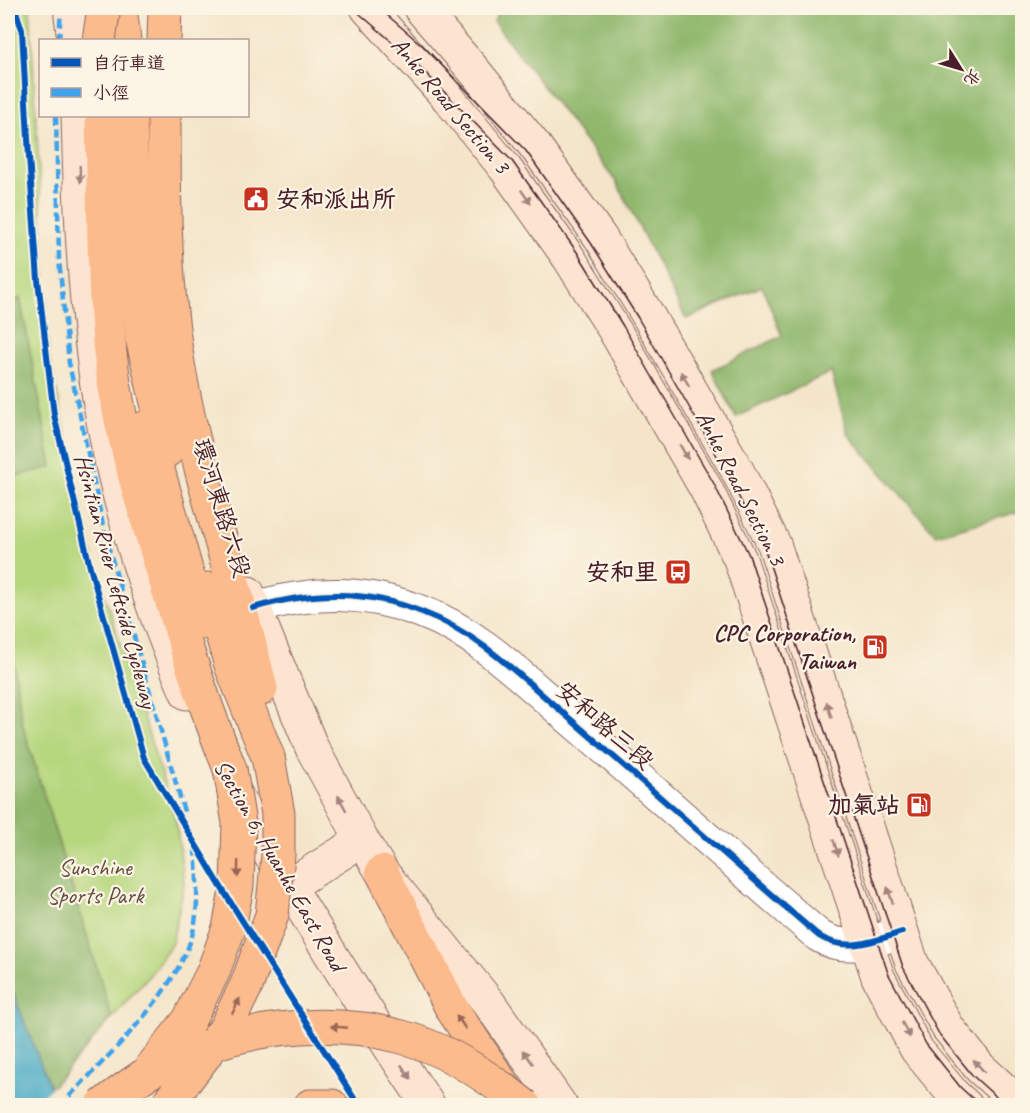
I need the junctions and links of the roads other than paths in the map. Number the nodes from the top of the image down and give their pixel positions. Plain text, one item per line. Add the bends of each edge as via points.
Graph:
1 (70, 8) edge
2 (82, 8) edge
3 (104, 8) edge
4 (120, 8) edge
5 (165, 8) edge
6 (171, 8) edge
7 (367, 8) edge
8 (420, 8) edge
9 (74, 39) edge
10 (79, 39) edge
11 (99, 39) edge
12 (106, 39) edge
13 (124, 39) edge
14 (164, 39) edge
15 (170, 39) edge
16 (78, 117) edge
17 (113, 117) edge
18 (164, 117) edge
19 (170, 117) edge
20 (253, 608) junction
21 (268, 757) junction
22 (363, 840) junction
23 (382, 872) junction
24 (289, 885) junction
25 (902, 932) junction
26 (867, 943) junction
27 (102, 1106) edge
28 (122, 1106) edge
29 (166, 1106) edge
30 (310, 1106) edge
31 (332, 1106) edge
32 (429, 1106) edge
33 (516, 1106) edge
34 (525, 1106) edge
35 (561, 1106) edge
36 (966, 1106) edge
37 (1022, 1106) edge

1 - 9 main road
2 - 10 main road
3 - 11 highway, bridge
3 - 12 highway
4 - 13 highway
5 - 14 highway
6 - 15 main road
7 -> 26 main road, Anhe Road Section 3 via 491,150 569,258 706,489 740,559
25 -> 8 main road, Anhe Road Section 3 via 774,544 736,468 600,237 535,146
16 -> 24 main road, Section 6, Huanhe East Road via 91,341 116,480 139,569 182,682 221,766
17 - 21 highway via 153,392 232,668
17 -> 28 highway, bridge via 108,330 121,419 185,646 230,769 239,823 237,886 229,928 213,972 189,1020
18 - 21 highway via 165,252 178,368 201,474 261,689
19 - 20 main road, 環河東路六段 via 174,266 190,392 200,446
22 -> 20 main road, 環河東路六段 via 312,748
20 - 26 street, 安和路三段 via 307,595 363,596 402,605 452,624 593,738 819,936 839,945
29 -> 21 highway, bridge via 225,1029 247,984 272,915 278,814
22 - 23 main road, 環河東路六段
22 - 24 main road
33 -> 23 highway via 452,1009
35 -> 23 main road via 489,1003
24 -> 32 main road, Section 6, Huanhe East Road
25 - 26 street, 安和路三段
37 -> 25 main road, Anhe Road Section 3 via 980,1068 948,1028 912,963
26 -> 36 main road, Anhe Road Section 3 via 878,976 917,1050
34 -> 27 highway, bridge via 486,1076 404,1037 331,1026 276,1028 221,1041 162,1065
30 - 31 highway

